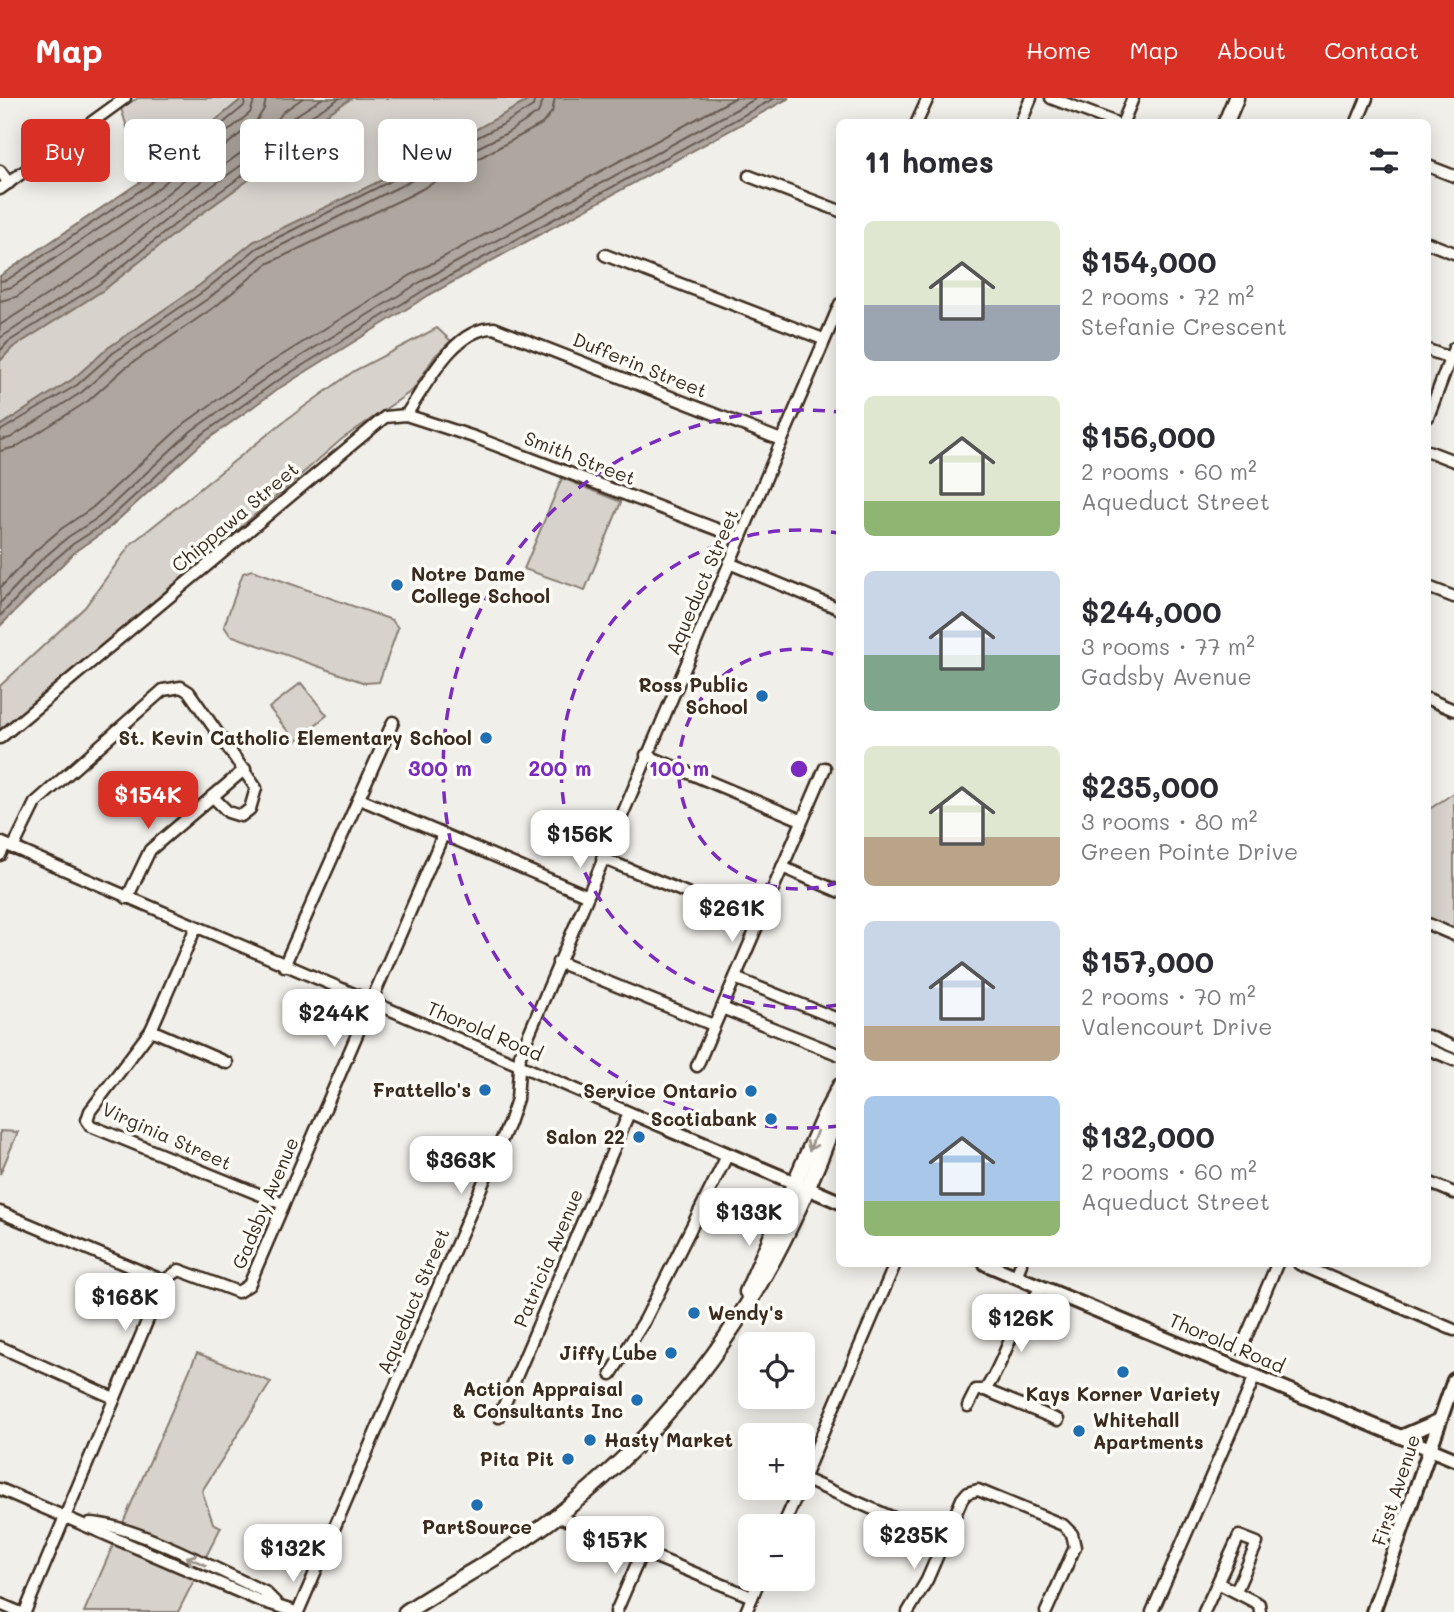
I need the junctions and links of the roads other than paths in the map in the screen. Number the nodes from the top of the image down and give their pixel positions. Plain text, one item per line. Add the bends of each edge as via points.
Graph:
1 (928, 98) edge
2 (1031, 98) edge
3 (1051, 98) edge
4 (1133, 98) edge
5 (1236, 98) edge
6 (1367, 98) edge
7 (120, 99) edge
8 (918, 119) edge
9 (1022, 119) edge
10 (1106, 119) edge
11 (1124, 119) edge
12 (1227, 119) edge
13 (1358, 119) edge
14 (1431, 167) edge
15 (0, 171) edge
16 (749, 176) dead end
17 (1454, 176) edge
18 (4, 186) edge
19 (836, 209) edge
20 (1431, 244) edge
21 (1454, 253) edge
22 (605, 254) dead end
23 (836, 323) edge
24 (824, 339) junction
25 (1431, 350) edge
26 (1452, 354) edge
27 (1431, 409) edge
28 (406, 415) junction
29 (781, 440) junction
30 (1431, 452) edge
31 (1454, 461) edge
32 (740, 538) junction
33 (729, 563) junction
34 (1431, 588) edge
35 (1454, 597) edge
36 (836, 607) edge
37 (1431, 700) edge
38 (1454, 709) edge
39 (393, 722) dead end
40 (0, 738) edge
41 (646, 755) junction
42 (825, 768) dead end
43 (244, 769) junction
44 (212, 796) junction
45 (359, 799) junction
46 (800, 820) junction
47 (443, 835) junction
48 (6, 845) edge
49 (0, 855) edge
50 (602, 858) junction
51 (782, 867) junction
52 (836, 890) edge
53 (586, 895) junction
54 (127, 898) junction
55 (757, 922) junction
56 (1431, 925) edge
57 (196, 927) junction
58 (1454, 935) edge
59 (558, 962) junction
60 (285, 966) junction
61 (735, 978) junction
62 (370, 1002) junction
63 (722, 1008) junction
64 (836, 1018) edge
65 (713, 1025) junction
66 (151, 1030) junction
67 (1431, 1037) edge
68 (1454, 1047) edge
69 (1431, 1050) edge
70 (836, 1053) edge
71 (1454, 1060) edge
72 (227, 1063) dead end
73 (697, 1066) dead end
74 (519, 1068) junction
75 (836, 1094) edge
76 (836, 1111) edge
77 (629, 1113) junction
78 (670, 1130) joint
79 (728, 1154) junction
80 (1431, 1183) edge
81 (802, 1186) junction
82 (1454, 1193) edge
83 (836, 1200) edge
84 (283, 1204) junction
85 (0, 1212) edge
86 (894, 1267) edge
87 (1276, 1267) edge
88 (1306, 1267) edge
89 (1018, 1270) edge
90 (164, 1281) junction
91 (1041, 1286) junction
92 (1454, 1330) edge
93 (0, 1347) edge
94 (1241, 1349) dead end
95 (611, 1374) dead end
96 (1255, 1376) junction
97 (1454, 1380) edge
98 (985, 1390) junction
99 (114, 1398) junction
100 (968, 1406) dead end
101 (499, 1417) dead end
102 (1058, 1420) dead end
103 (1438, 1421) junction
104 (1401, 1437) junction
105 (1430, 1449) junction
106 (815, 1451) edge
107 (1454, 1459) edge
108 (815, 1484) edge
109 (0, 1489) edge
110 (557, 1516) junction
111 (65, 1517) junction
112 (944, 1540) junction
113 (642, 1552) junction
114 (1218, 1583) junction
115 (755, 1591) edge
116 (1236, 1591) junction
117 (752, 1597) junction
118 (0, 1604) edge
119 (22, 1612) edge
120 (297, 1612) edge
121 (406, 1612) edge
122 (616, 1612) edge
123 (746, 1612) edge
124 (908, 1612) edge
125 (1046, 1612) edge
126 (1152, 1612) edge
127 (1203, 1612) edge
128 (1259, 1612) edge
129 (1373, 1612) edge

1 - 8 street
2 - 9 street
3 - 10 street
4 - 11 street
5 - 12 main road
6 - 13 street
7 - 18 street
14 - 17 street
15 - 18 street
16 - 19 street
20 - 21 street
22 - 24 street
23 - 24 street, Aqueduct Street
24 - 29 street, Aqueduct Street
25 - 26 street
26 - 27 street
28 - 29 street, Dufferin Street via 440,363 474,333 500,329
28 - 32 street, Smith Street
28 - 40 street, Chippawa Street via 384,417 367,430
29 - 32 street, Aqueduct Street
30 - 31 street
32 - 33 street, Aqueduct Street
33 - 36 street
33 - 41 street, Aqueduct Street
34 - 35 street
37 - 38 street
39 - 45 street
41 - 46 street
41 - 50 street, Aqueduct Street
42 - 46 street
43 - 44 street
43 - 44 street via 255,783 256,794 244,815 232,815
43 - 48 street via 189,692 181,687 163,690 35,803
44 - 54 street via 150,850
45 - 47 street
45 - 60 street
46 - 51 street
47 - 53 street
47 - 62 street, Gadsby Avenue
48 - 49 street
48 - 54 street, Thorold Road
50 - 53 street, Aqueduct Street
50 - 55 street
51 - 52 street
51 - 55 street
53 - 59 street, Aqueduct Street
54 - 57 street, Thorold Road
55 - 61 street
56 - 58 street
57 - 60 street, Thorold Road
57 - 66 street, Virginia Street
59 - 65 street
59 - 74 street, Aqueduct Street via 520,1055
60 - 62 street, Thorold Road
61 - 63 street
61 - 64 street
62 - 74 street, Thorold Road
62 - 84 street, Gadsby Avenue
63 - 65 street
63 - 70 street
65 - 73 street
66 - 72 street
66 - 84 street, Virginia Street via 90,1111 91,1126
67 - 68 street
69 - 71 street
74 - 77 street, Thorold Road
74 - 120 street, Aqueduct Street via 517,1099 509,1123
75 -> 81 main road via 824,1116
76 - 81 main road
77 - 78 street, Thorold Road
77 - 101 street, Patricia Avenue
78 - 79 street, Thorold Road
79 - 81 street, Thorold Road
79 - 95 street via 645,1320
80 - 82 street
81 - 83 street, Thorold Road
81 - 110 main road via 748,1287 742,1310 698,1375 658,1424
84 - 90 street, Gadsby Avenue via 249,1284 238,1292 179,1270
85 - 90 street
86 - 106 street
87 - 94 street
88 - 92 street
89 - 91 street, Thorold Road
90 - 99 street
91 - 96 street, Thorold Road
91 - 98 street
93 - 99 street
96 - 104 street, Thorold Road
96 - 126 street
97 - 103 street, First Avenue
98 - 100 street via 976,1390
98 - 102 street
99 - 111 street
103 - 104 street
103 - 105 street, First Avenue
104 - 105 street, Thorold Road
105 - 107 street, Thorold Road
105 - 129 street, First Avenue
108 - 112 street
109 - 111 street
110 - 113 street
110 - 121 main road
111 - 119 street
111 - 120 street via 258,1600
112 - 124 street
112 - 125 street via 961,1499 978,1490 1065,1526 1075,1547
113 - 117 street
113 - 122 street
114 - 116 street
114 - 116 street via 1239,1536 1248,1538 1257,1543
114 - 127 street
115 - 117 street
116 - 128 street via 1259,1604
117 - 123 street
118 - 119 street

